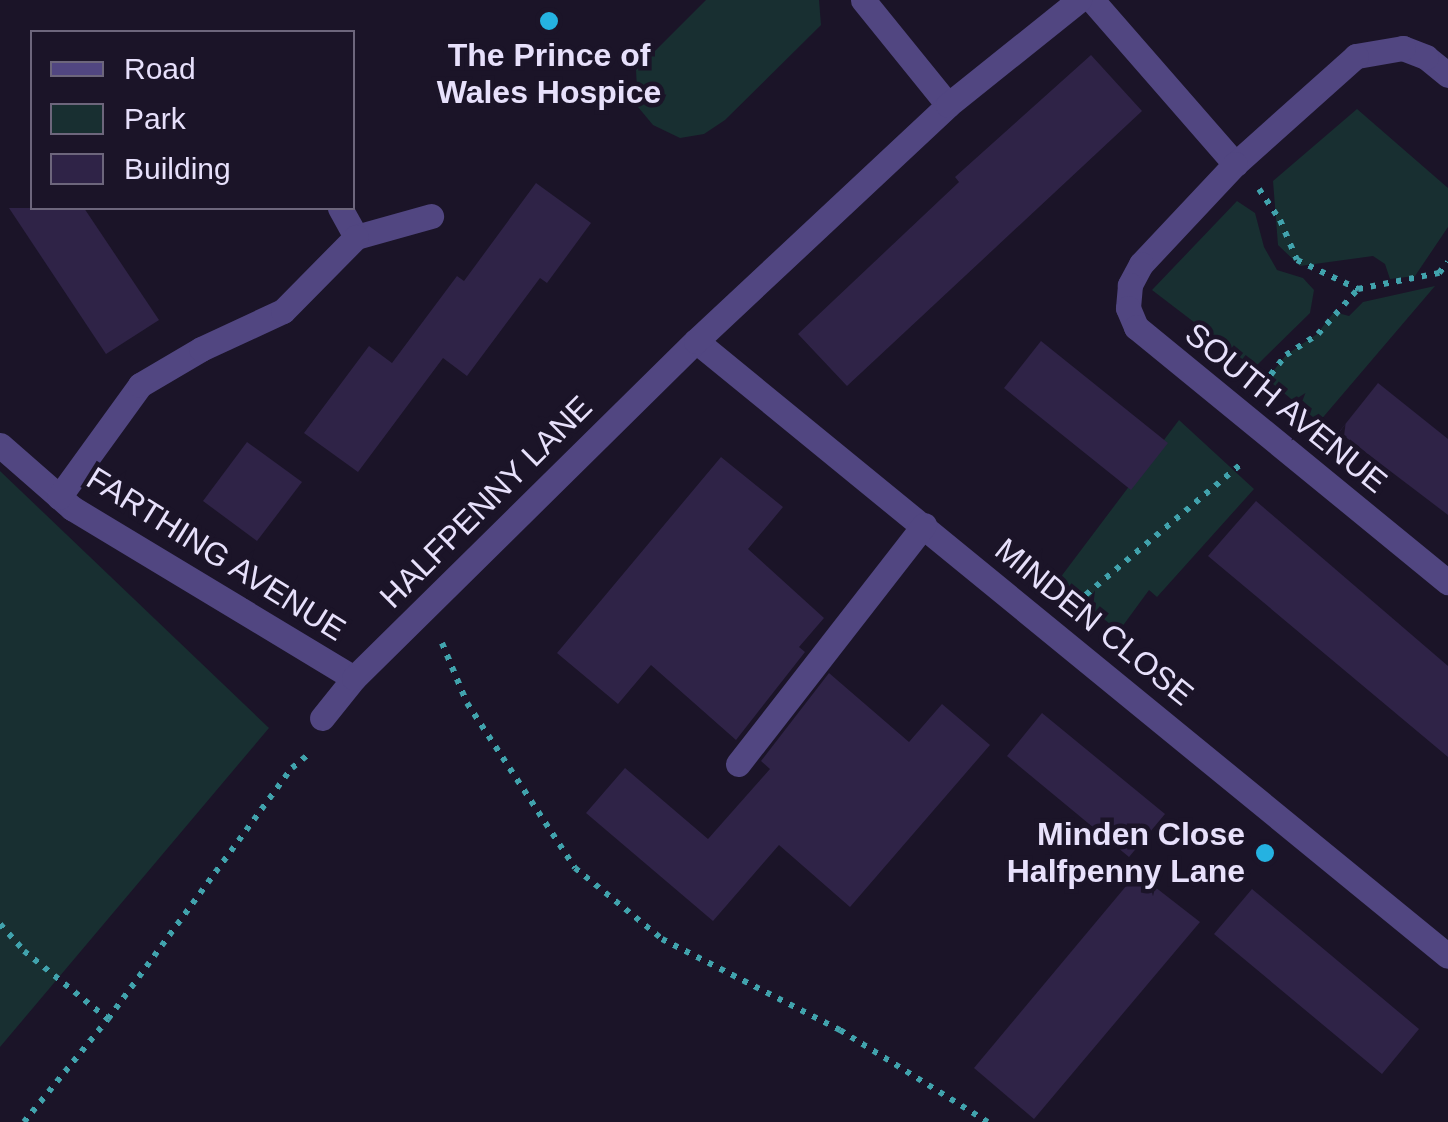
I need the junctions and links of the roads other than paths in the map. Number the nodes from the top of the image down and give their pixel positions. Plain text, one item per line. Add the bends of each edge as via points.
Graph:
1 (862, 0) edge
2 (1079, 0) edge
3 (1092, 0) edge
4 (1448, 75) edge
5 (948, 105) junction
6 (1235, 164) junction
7 (341, 210) edge
8 (430, 216) dead end
9 (356, 237) junction
10 (696, 340) junction
11 (0, 444) edge
12 (59, 496) junction
13 (924, 525) junction
14 (1448, 582) edge
15 (354, 678) junction
16 (322, 718) road end
17 (738, 764) dead end
18 (1448, 956) edge

1 - 5 street
2 - 5 street, HALFPENNY LANE
3 - 6 street
4 - 6 street via 1403,48 1356,56
5 - 10 street, HALFPENNY LANE
6 - 14 street, SOUTH AVENUE via 1141,264 1128,308 1136,327
7 - 9 street
8 - 9 street
9 - 12 street via 282,310 140,385
10 - 13 street, MINDEN CLOSE
10 - 15 street, HALFPENNY LANE
11 - 12 street, FARTHING AVENUE
12 - 15 street, FARTHING AVENUE
13 - 17 street
13 - 18 street, MINDEN CLOSE
15 - 16 street, HALFPENNY LANE

